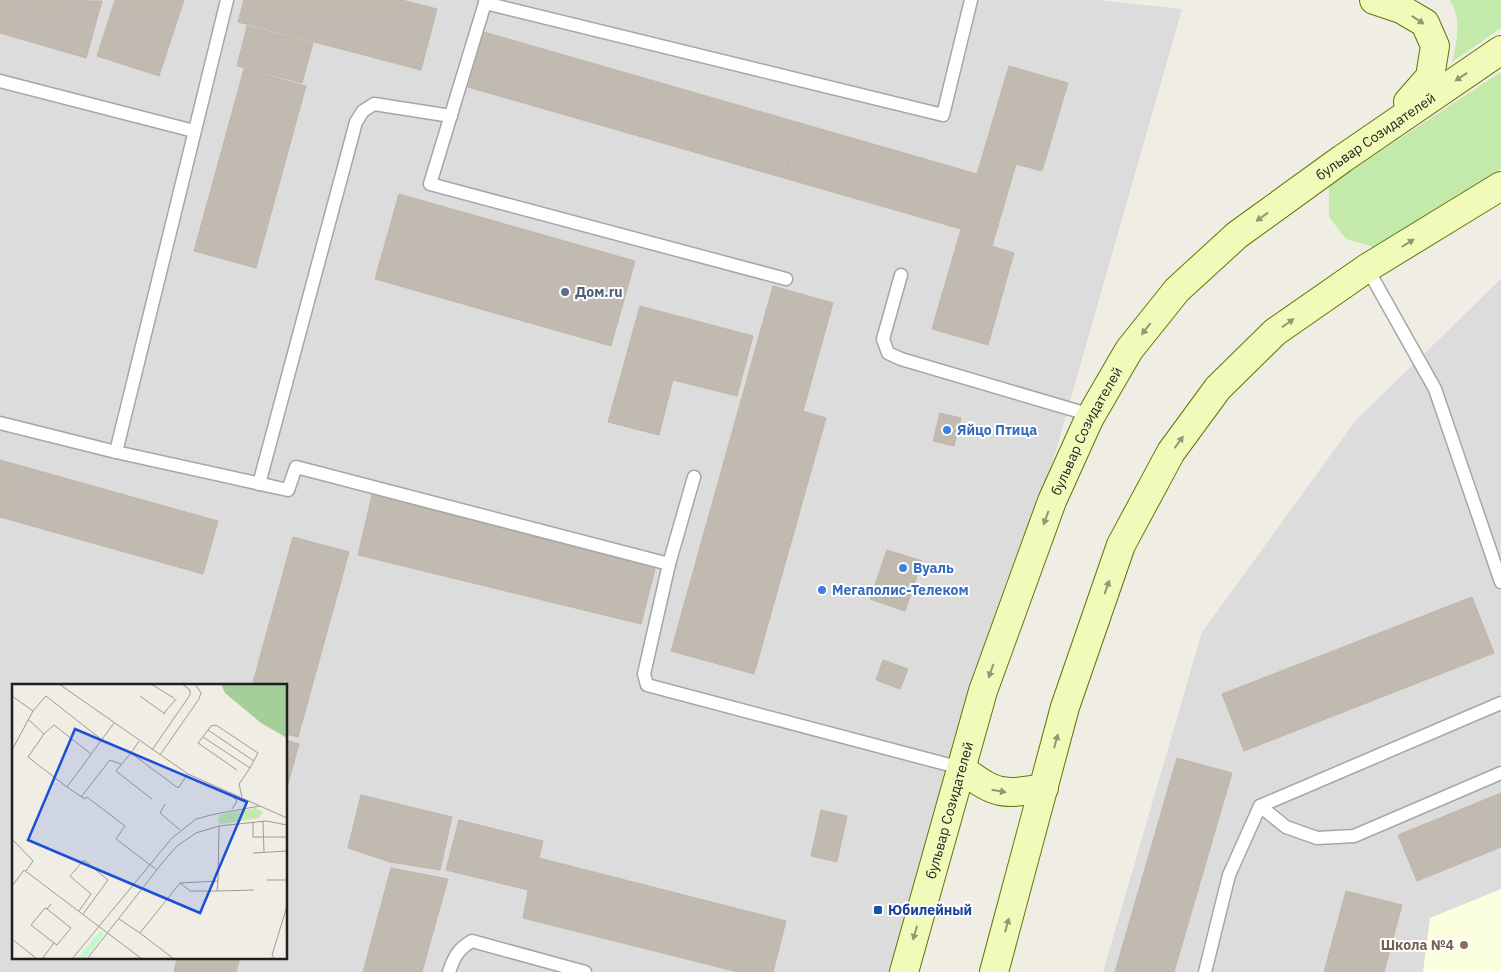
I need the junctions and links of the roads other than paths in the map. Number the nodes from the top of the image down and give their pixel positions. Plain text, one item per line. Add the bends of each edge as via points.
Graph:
1 (227, 0) edge
2 (971, 0) edge
3 (1374, 0) edge
4 (486, 1) edge
5 (1501, 50) edge
6 (0, 81) edge
7 (451, 116) junction
8 (194, 131) junction
9 (1342, 158) junction
10 (1501, 186) edge
11 (1367, 268) junction
12 (901, 275) dead end
13 (786, 279) dead end
14 (1091, 415) junction
15 (0, 423) edge
16 (116, 452) junction
17 (694, 477) dead end
18 (259, 484) junction
19 (669, 564) junction
20 (1501, 582) edge
21 (1501, 704) edge
22 (961, 768) junction
23 (1501, 774) edge
24 (1044, 788) junction
25 (1260, 806) junction
26 (449, 972) edge
27 (585, 972) edge
28 (904, 972) edge
29 (994, 972) edge
30 (1204, 972) edge

1 - 8 lane
2 - 4 lane via 943,115
3 -> 9 street via 1401,8 1425,24 1435,46 1430,77 1404,107
4 - 7 lane
5 -> 9 street, бульвар Созидателей
6 - 8 lane
7 - 13 lane via 430,184
7 - 18 lane via 374,104 363,111 356,122
8 - 16 lane
9 -> 14 street, бульвар Созидателей via 1237,235 1177,290 1129,350
11 -> 10 street
11 - 20 lane via 1435,389
24 -> 11 street via 1065,707 1121,545 1172,452 1218,388 1275,332
12 - 14 lane via 883,339 888,353
14 -> 22 street, бульвар Созидателей via 1052,501 983,691
15 - 16 lane
16 - 18 lane
17 - 19 lane
18 - 19 lane via 288,490 296,467
19 - 22 lane via 644,674 647,685
21 - 25 lane
22 -> 24 street via 997,792 1016,793
22 -> 28 street, бульвар Созидателей
23 - 25 lane via 1354,836 1317,838 1286,827
29 -> 24 street
25 - 30 lane via 1230,875
26 - 27 lane via 453,958 472,941

